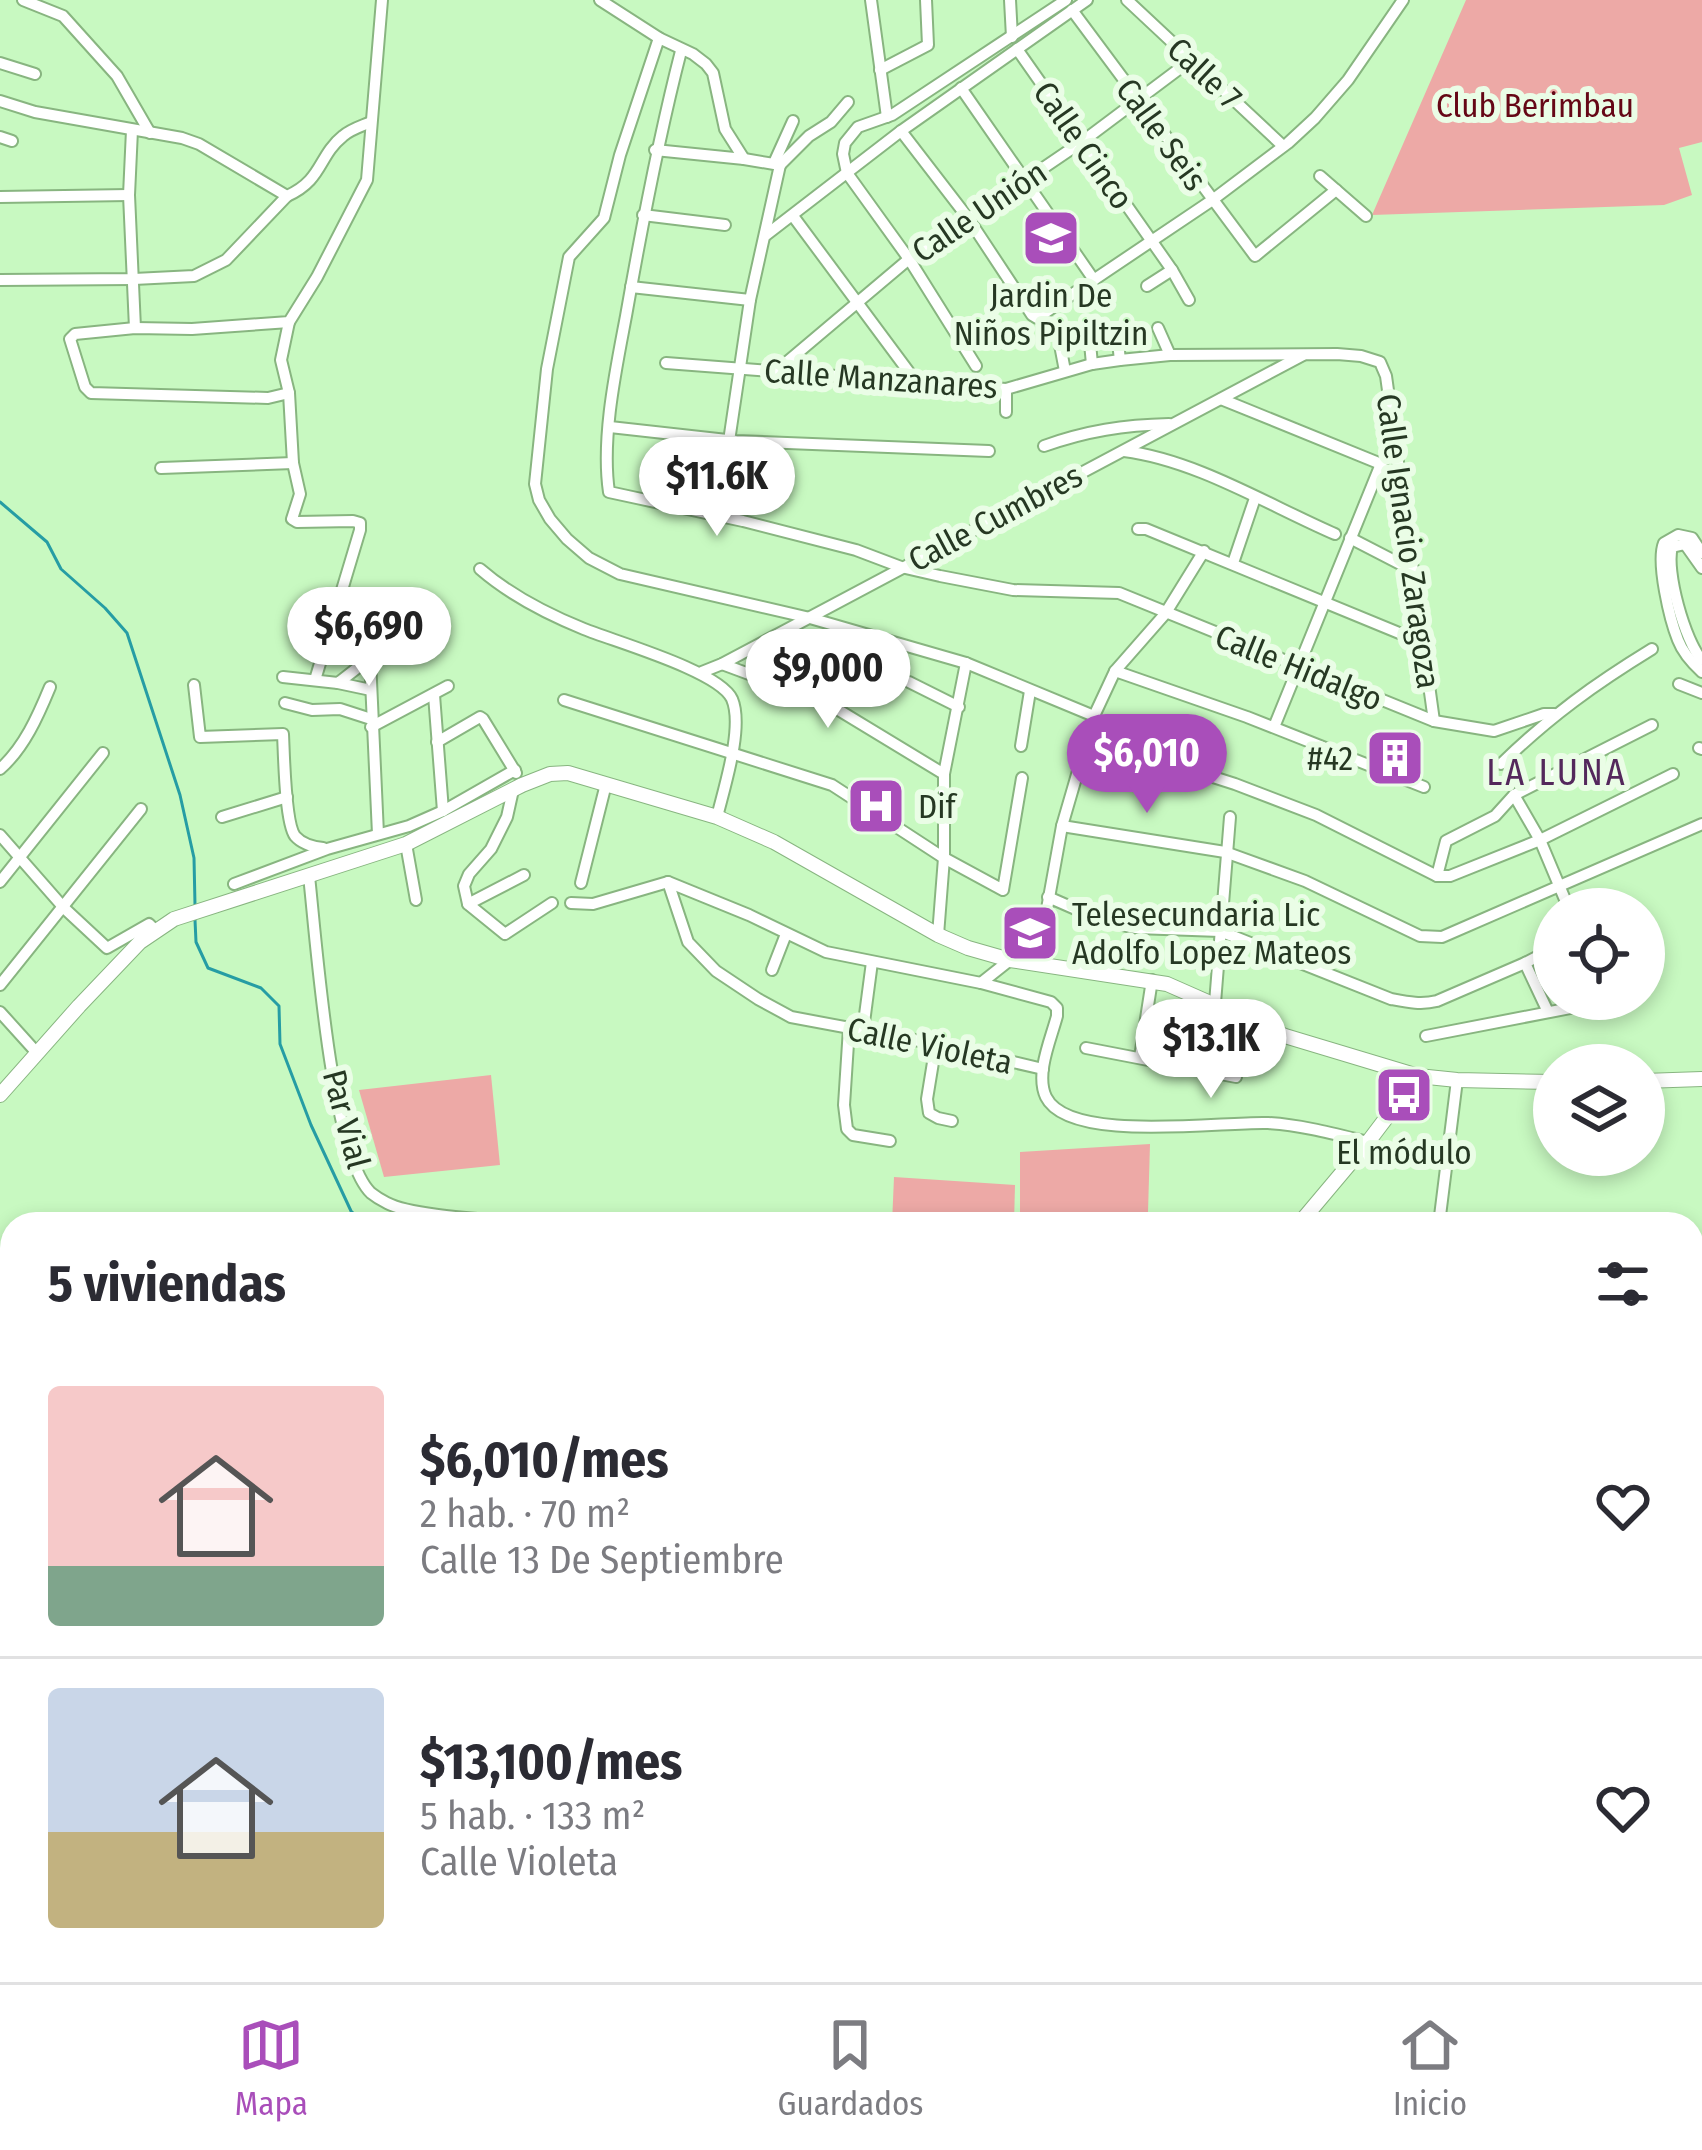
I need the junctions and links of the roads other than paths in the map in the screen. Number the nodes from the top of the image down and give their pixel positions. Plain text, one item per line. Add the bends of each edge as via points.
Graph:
1 (22, 0) edge
2 (382, 0) edge
3 (600, 0) edge
4 (871, 0) edge
5 (926, 0) edge
6 (1010, 0) edge
7 (1087, 0) edge
8 (1126, 0) edge
9 (1403, 0) edge
10 (1069, 5) edge
11 (659, 38) junction
12 (1014, 43) junction
13 (681, 50) junction
14 (1191, 60) junction
15 (0, 63) edge
16 (880, 70) junction
17 (35, 74) dead end
18 (961, 88) junction
19 (1137, 99) junction
20 (0, 101) edge
21 (848, 102) dead end
22 (887, 117) junction
23 (793, 121) dead end
24 (371, 122) junction
25 (131, 130) junction
26 (901, 130) junction
27 (150, 133) junction
28 (1083, 141) junction
29 (1283, 146) junction
30 (656, 150) junction
31 (743, 159) junction
32 (777, 164) junction
33 (847, 173) junction
34 (1320, 176) dead end
35 (1026, 179) junction
36 (1336, 190) junction
37 (129, 195) junction
38 (287, 196) junction
39 (0, 197) edge
40 (1211, 201) junction
41 (643, 215) junction
42 (793, 216) junction
43 (1366, 216) dead end
44 (968, 218) junction
45 (724, 225) dead end
46 (766, 235) junction
47 (1151, 242) junction
48 (909, 259) junction
49 (1172, 270) junction
50 (134, 279) junction
51 (0, 280) edge
52 (1094, 280) junction
53 (1148, 286) dead end
54 (631, 287) junction
55 (750, 300) junction
56 (1189, 300) dead end
57 (856, 301) junction
58 (290, 322) junction
59 (135, 328) junction
60 (1158, 328) dead end
61 (1089, 332) dead end
62 (1117, 334) dead end
63 (1060, 345) dead end
64 (1304, 354) junction
65 (1170, 355) junction
66 (1120, 360) junction
67 (1380, 362) joint
68 (666, 363) dead end
69 (1092, 364) junction
70 (976, 366) dead end
71 (740, 369) junction
72 (1065, 371) junction
73 (775, 372) junction
74 (917, 383) junction
75 (1006, 388) junction
76 (289, 393) junction
77 (1221, 399) junction
78 (1006, 412) dead end
79 (1172, 424) junction
80 (610, 427) junction
81 (729, 441) junction
82 (1394, 445) junction
83 (1044, 446) dead end
84 (1120, 450) junction
85 (989, 451) dead end
86 (293, 463) junction
87 (1381, 464) junction
88 (160, 468) dead end
89 (1256, 498) junction
90 (1138, 529) dead end
91 (1335, 534) dead end
92 (1350, 538) junction
93 (1204, 551) junction
94 (1702, 553) edge
95 (1233, 563) junction
96 (480, 568) dead end
97 (902, 568) junction
98 (1702, 568) edge
99 (1412, 570) junction
100 (1325, 602) junction
101 (429, 612) dead end
102 (1165, 614) junction
103 (811, 618) junction
104 (1421, 642) junction
105 (1652, 649) dead end
106 (370, 659) junction
107 (1702, 660) edge
108 (966, 663) junction
109 (722, 664) junction
110 (1298, 667) junction
111 (1115, 671) junction
112 (702, 672) junction
113 (1702, 672) edge
114 (283, 676) dead end
115 (315, 680) junction
116 (909, 682) dead end
117 (338, 683) junction
118 (194, 685) dead end
119 (1679, 685) dead end
120 (448, 686) dead end
121 (50, 687) dead end
122 (371, 690) junction
123 (1030, 691) junction
124 (1702, 693) edge
125 (434, 695) junction
126 (564, 700) dead end
127 (285, 703) dead end
128 (959, 707) junction
129 (1554, 714) junction
130 (1094, 716) junction
131 (1434, 721) junction
132 (371, 723) junction
133 (1652, 724) dead end
134 (1274, 728) junction
135 (1088, 737) junction
136 (437, 742) junction
137 (1021, 746) dead end
138 (104, 753) dead end
139 (733, 754) junction
140 (1501, 764) dead end
141 (0, 769) edge
142 (944, 774) junction
143 (1673, 774) dead end
144 (1022, 778) dead end
145 (517, 782) junction
146 (606, 784) junction
147 (1424, 787) dead end
148 (1514, 795) junction
149 (287, 796) junction
150 (141, 809) dead end
151 (443, 811) junction
152 (222, 817) dead end
153 (717, 817) junction
154 (1230, 817) dead end
155 (1702, 824) edge
156 (1062, 826) junction
157 (379, 834) junction
158 (0, 835) edge
159 (1540, 840) junction
160 (406, 844) junction
161 (327, 849) junction
162 (1225, 853) junction
163 (21, 857) junction
164 (944, 858) junction
165 (308, 875) junction
166 (524, 875) dead end
167 (1437, 876) junction
168 (668, 882) junction
169 (0, 883) edge
170 (234, 884) dead end
171 (581, 884) dead end
172 (1561, 886) junction
173 (1048, 897) junction
174 (416, 900) dead end
175 (552, 903) dead end
176 (571, 903) dead end
177 (468, 904) junction
178 (64, 908) junction
179 (155, 930) junction
180 (1220, 932) junction
181 (786, 934) junction
182 (938, 935) junction
183 (1010, 960) junction
184 (1533, 960) edge
185 (872, 962) junction
186 (1037, 964) junction
187 (1525, 964) junction
188 (772, 970) dead end
189 (1152, 980) junction
190 (1533, 981) edge
191 (981, 983) junction
192 (0, 985) edge
193 (1215, 1003) junction
194 (0, 1012) edge
195 (1533, 1015) edge
196 (849, 1028) junction
197 (863, 1030) junction
198 (1426, 1036) dead end
199 (936, 1044) junction
200 (1086, 1048) dead end
201 (37, 1053) junction
202 (1141, 1057) junction
203 (1043, 1069) junction
204 (1418, 1076) junction
205 (1236, 1077) dead end
206 (1702, 1079) edge
207 (1457, 1080) junction
208 (1665, 1080) edge
209 (1533, 1082) edge
210 (0, 1095) edge
211 (952, 1121) dead end
212 (890, 1142) dead end
213 (1368, 1142) junction
214 (1356, 1156) junction
215 (1447, 1160) junction
216 (439, 1212) edge
217 (1309, 1212) edge
218 (1440, 1212) edge

1 - 27 street via 63,16 118,76
2 - 24 street
3 - 11 street
4 - 16 street
5 - 16 street via 928,44
6 - 12 street
7 - 10 street
8 - 14 street, Calle 7
9 - 29 street via 1348,80
10 - 12 street
10 - 19 street, Calle Seis
11 - 13 street
11 - 103 street via 604,218 569,257 547,369 539,500 567,539 620,574
12 - 18 street
12 - 22 street
12 - 28 street, Calle Cinco
13 - 30 street
13 - 31 street via 713,73 725,129
14 - 19 street, Calle Unión
14 - 29 street, Calle 7
15 - 17 street
16 - 22 street
18 - 26 street
18 - 35 street
19 - 28 street, Calle Unión
19 - 40 street, Calle Seis
20 - 25 street
21 - 32 street
22 - 33 street via 850,134
23 - 32 street
24 - 38 street via 339,138 312,180
24 - 58 street via 367,180
25 - 27 street
25 - 37 street
26 - 33 street
26 - 44 street
27 - 38 street via 200,144
28 - 35 street, Calle Unión
28 - 47 street, Calle Cinco
29 - 40 street
30 - 31 street
30 - 41 street
31 - 32 street
32 - 46 street
33 - 42 street
33 - 48 street
34 - 36 street
35 - 44 street, Calle Unión
35 - 52 street
36 - 40 street, Calle Seis via 1255,256
36 - 43 street
37 - 39 street
37 - 50 street
38 - 50 street via 226,260 194,275
40 - 47 street
41 - 45 street
41 - 54 street
42 - 46 street
42 - 57 street
44 - 48 street, Calle Unión
44 - 52 street via 1034,317
46 - 55 street
47 - 49 street, Calle Cinco
47 - 52 street
48 - 57 street, Calle Unión
48 - 70 street
49 - 53 street
49 - 56 street, Calle Cinco
50 - 51 street
50 - 59 street
54 - 55 street
54 - 80 street
55 - 71 street
57 - 73 street, Calle Unión
57 - 74 street
58 - 59 street
58 - 76 street via 281,360
59 - 76 street via 70,339 91,393
60 - 65 street
61 - 69 street
62 - 66 street
63 - 72 street
64 - 65 street, Calle Manzanares
64 - 67 street, Calle Manzanares
64 - 77 street, Calle Cumbres
65 - 66 street, Calle Manzanares
66 - 69 street, Calle Manzanares
67 - 82 street, Calle Ignacio Zaragoza
68 - 71 street, Calle Manzanares
69 - 72 street, Calle Manzanares
71 - 73 street, Calle Manzanares
71 - 81 street
72 - 75 street, Calle Manzanares
73 - 74 street, Calle Manzanares
74 - 75 street, Calle Manzanares
75 - 78 street
76 - 86 street
77 - 79 street, Calle Cumbres
77 - 87 street
79 - 83 street via 1123,425
79 - 84 street, Calle Cumbres
80 - 81 street
80 - 97 street, Calle Hidalgo via 609,492
81 - 85 street
82 - 87 street
82 - 99 street, Calle Ignacio Zaragoza
84 - 89 street via 1180,464
84 - 97 street, Calle Cumbres
86 - 88 street
86 - 115 street via 300,494 292,519 360,523
87 - 92 street
89 - 91 street
89 - 95 street
90 - 93 street
92 - 99 street
92 - 100 street
93 - 95 street
93 - 102 street
94 - 113 street via 1678,535 1664,543 1660,558 1678,642
95 - 100 street
96 - 112 street via 503,589 580,628
97 - 102 street, Calle Hidalgo via 1013,590 1119,593
97 - 103 street, Calle Cumbres
98 - 107 street via 1685,544 1672,547 1683,624
99 - 104 street, Calle Ignacio Zaragoza
100 - 104 street
100 - 110 street
101 - 106 street
102 - 110 street, Calle Hidalgo
102 - 111 street
103 - 108 street
103 - 109 street, Calle Cumbres
104 - 131 street, Calle Ignacio Zaragoza
105 - 129 street
106 - 117 street
106 - 122 street
108 - 123 street
108 - 128 street
109 - 112 street, Calle Cumbres
109 - 142 street via 827,703
110 - 131 street, Calle Hidalgo
110 - 134 street
111 - 130 street
111 - 134 street
112 - 139 street via 733,702
114 - 115 street
115 - 117 street
116 - 128 street
117 - 122 street
118 - 149 street via 200,737 283,734
119 - 124 street
120 - 125 street
121 - 141 street
122 - 132 street
123 - 130 street
123 - 137 street
125 - 132 street
125 - 136 street
126 - 139 street
127 - 132 street via 340,709
128 - 142 street
129 - 131 street, Calle Hidalgo via 1494,731
129 - 140 street
130 - 135 street
132 - 157 street
133 - 148 street
134 - 147 street
135 - 156 street
135 - 167 street via 1316,814
136 - 145 street via 480,717
136 - 151 street
138 - 163 street
139 - 153 street
139 - 164 street via 832,785
142 - 164 street
143 - 159 street
144 - 164 street via 1003,890
145 - 146 main road via 568,773
145 - 151 street
145 - 160 main road
145 - 177 street via 507,818 464,886
146 - 153 main road
146 - 171 street
148 - 159 street
148 - 167 street via 1495,816 1445,841
149 - 152 street
149 - 161 street via 295,836
150 - 178 street
151 - 157 street
153 - 182 main road
154 - 162 street
155 - 172 street
156 - 162 street
156 - 173 street
157 - 161 street
158 - 163 street
159 - 167 street
159 - 172 street
160 - 165 main road
160 - 174 street
161 - 170 street
162 - 172 street via 1430,938
162 - 180 street
163 - 169 street
163 - 178 street
164 - 182 street
165 - 179 main road
165 - 216 street, Par Vial via 339,1112 357,1169 369,1192 391,1206
166 - 177 street
168 - 176 street
168 - 181 street
168 - 196 street, Calle Violeta via 688,942 716,971 791,1017
173 - 180 street via 1136,928
173 - 186 street
175 - 177 street via 505,934
178 - 179 street via 106,948 149,923
178 - 192 street
179 - 201 main road
180 - 187 street via 1391,999 1425,1004
180 - 193 street
181 - 185 street
181 - 188 street
182 - 183 main road
183 - 186 main road
183 - 191 street
184 - 187 street
185 - 191 street
185 - 197 street
186 - 189 main road
187 - 190 street
189 - 193 main road
189 - 202 street
191 - 203 street via 1057,1008
193 - 204 main road via 1286,1036
194 - 201 street
195 - 198 street
196 - 197 street, Calle Violeta
196 - 212 street via 847,1129
197 - 199 street, Calle Violeta
199 - 203 street, Calle Violeta
199 - 211 street via 929,1113
200 - 202 street
201 - 210 main road
202 - 205 street
203 - 213 street, Calle Violeta via 1047,1101 1092,1123 1268,1124
204 - 207 main road
204 - 213 main road
206 - 208 main road
207 - 209 main road
207 - 215 street
213 - 214 main road
214 - 215 street
214 - 217 main road
215 - 218 street

